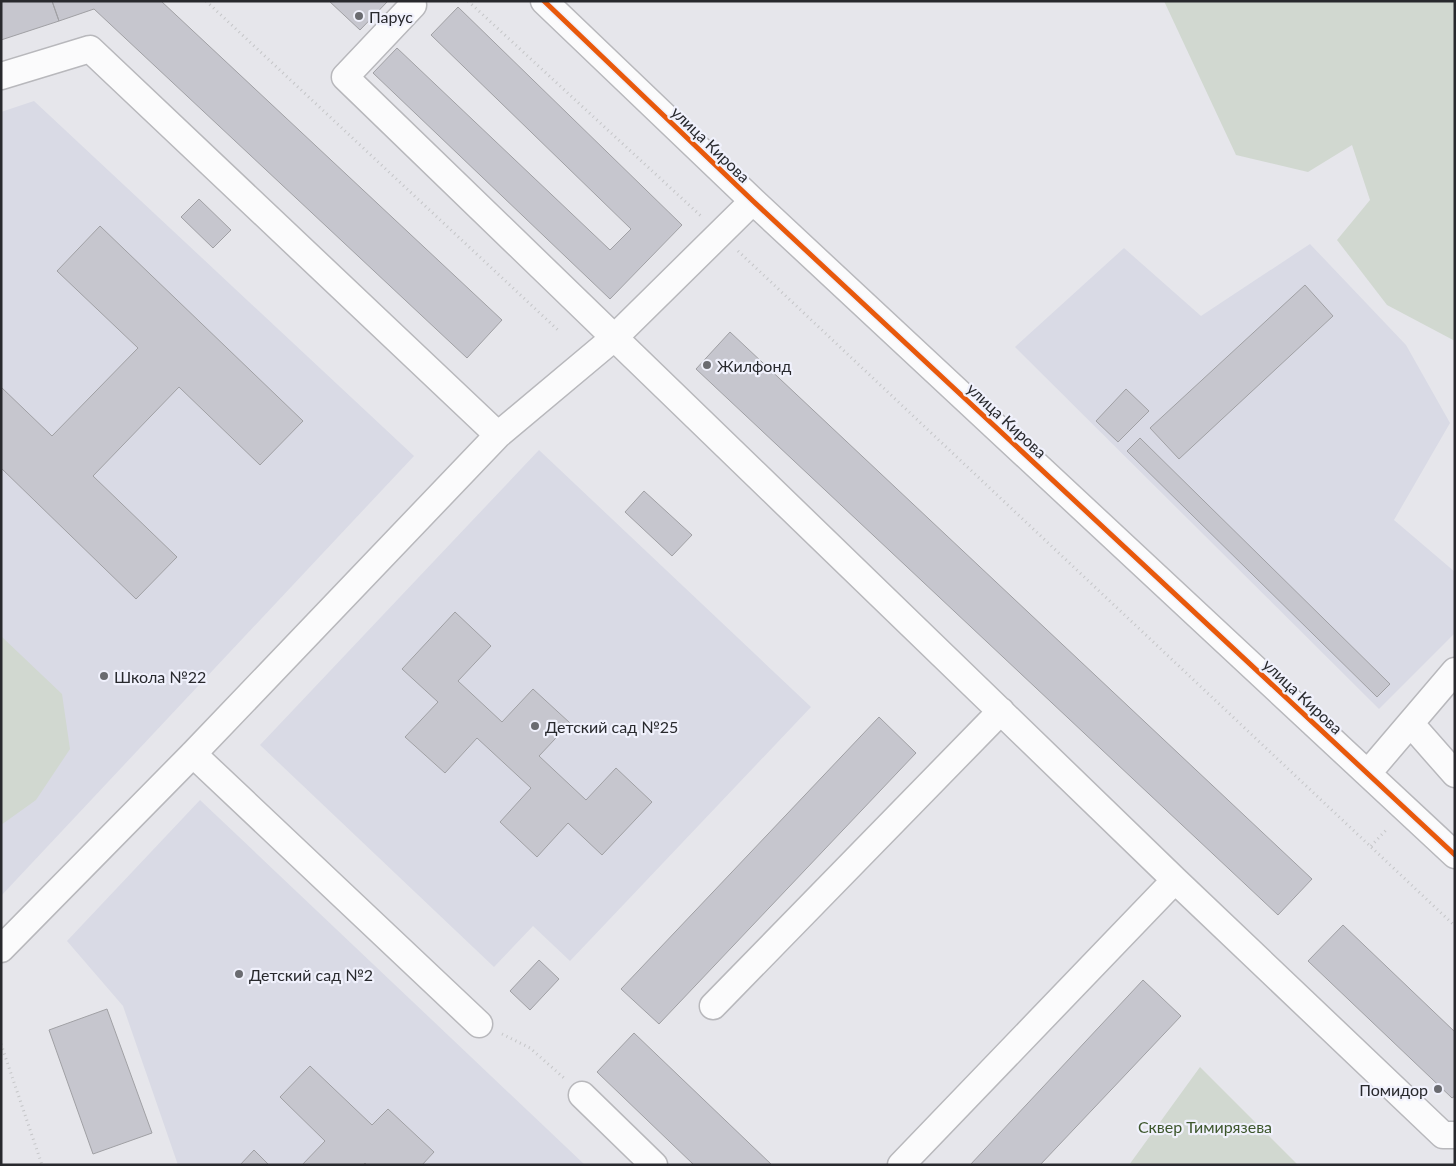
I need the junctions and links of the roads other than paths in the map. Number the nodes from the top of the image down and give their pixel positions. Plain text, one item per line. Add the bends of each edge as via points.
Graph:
1 (544, 1) edge
2 (413, 5) dead end
3 (1, 76) edge
4 (753, 201) junction
5 (616, 337) junction
6 (498, 435) junction
7 (1455, 671) edge
8 (1001, 711) junction
9 (1411, 724) junction
10 (193, 754) junction
11 (1368, 773) junction
12 (1455, 774) edge
13 (1455, 855) edge
14 (1175, 880) junction
15 (1, 949) edge
16 (713, 1006) dead end
17 (479, 1024) road end
18 (582, 1095) road end
19 (1455, 1135) edge
20 (654, 1165) edge
21 (901, 1165) edge

1 - 4 street, улица Кирова
2 - 5 street via 345,77
3 - 6 street via 90,49
4 - 5 street
4 - 11 street, улица Кирова
5 - 6 street
5 - 8 street
6 - 10 street
7 - 9 street
8 - 14 street
8 - 16 street
9 - 11 street
9 - 12 street
10 - 15 street
10 - 17 street
11 - 13 street, улица Кирова
14 - 19 street via 1443,1135
14 - 21 street
18 - 20 street

